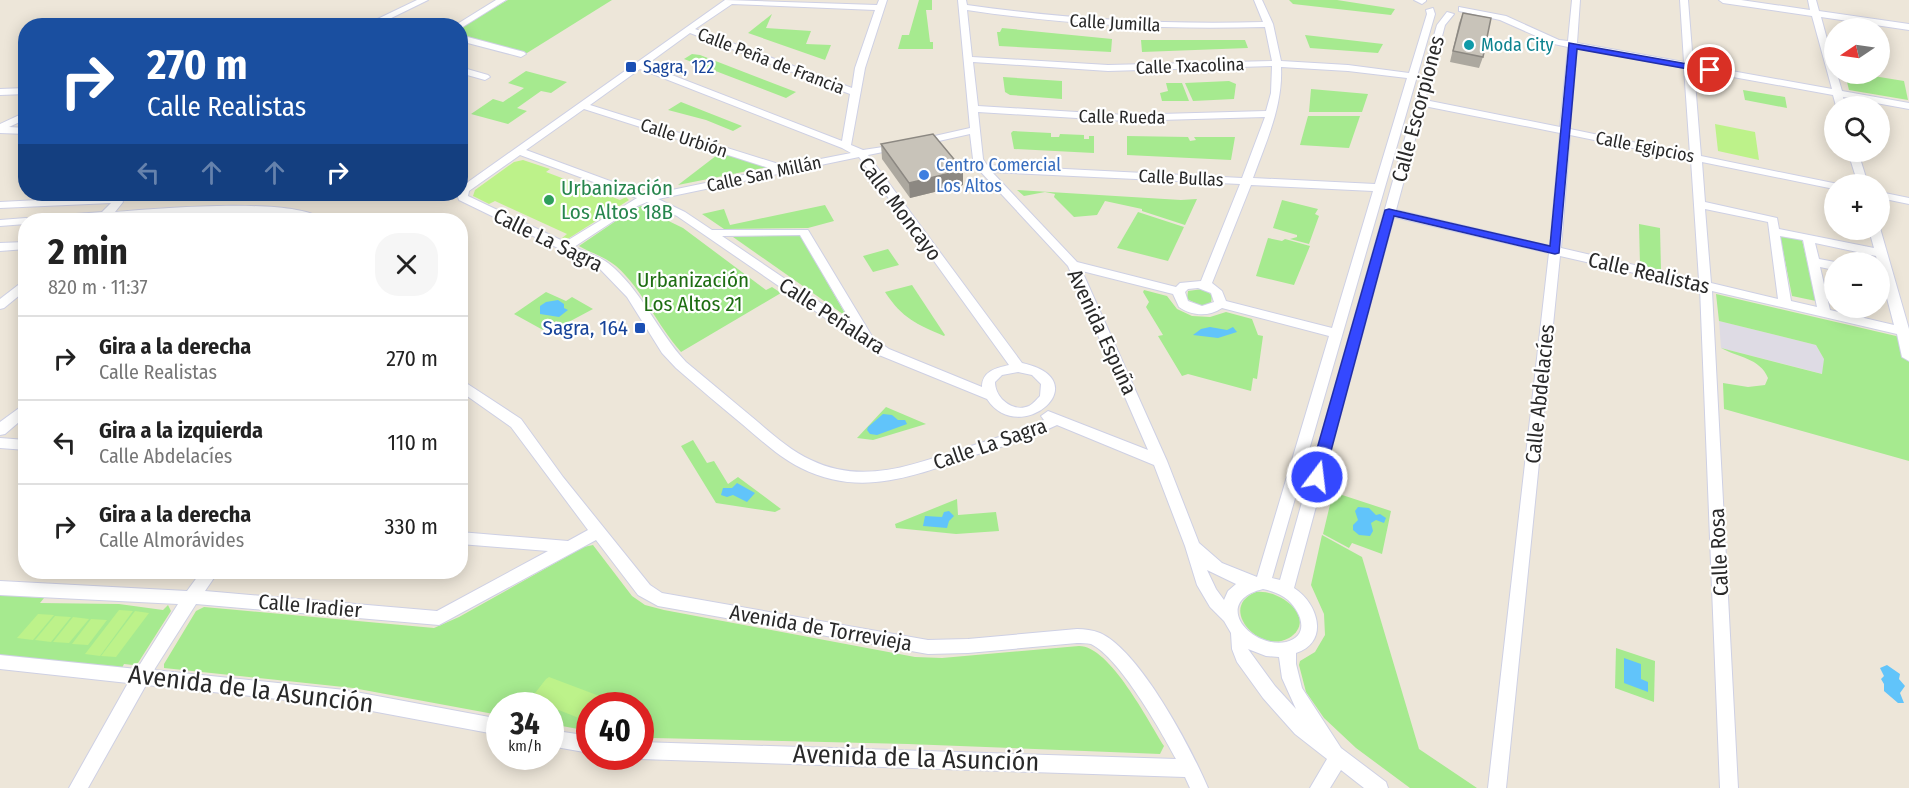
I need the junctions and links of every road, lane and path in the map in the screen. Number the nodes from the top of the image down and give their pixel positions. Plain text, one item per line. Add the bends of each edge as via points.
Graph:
1 (424, 0) edge
2 (502, 0) edge
3 (731, 0) edge
4 (1258, 0) edge
5 (1576, 0) edge
6 (1684, 0) edge
7 (1723, 0) edge
8 (1812, 0) edge
9 (962, 3) edge
10 (1423, 3) edge
11 (881, 4) edge
12 (1456, 8) junction
13 (1816, 15) junction
14 (385, 18) edge
15 (468, 20) edge
16 (1269, 24) junction
17 (1909, 27) edge
18 (689, 30) junction
19 (468, 40) edge
20 (1572, 45) junction
21 (520, 54) dead end
22 (967, 59) junction
23 (1277, 64) junction
24 (639, 65) junction
25 (1689, 66) junction
26 (468, 72) edge
27 (1413, 76) junction
28 (485, 77) dead end
29 (0, 92) edge
30 (18, 92) edge
31 (854, 93) junction
32 (1837, 93) junction
33 (1838, 96) edge
34 (1420, 102) junction
35 (584, 105) junction
36 (1909, 106) edge
37 (972, 109) junction
38 (1271, 114) junction
39 (18, 119) edge
40 (0, 129) edge
41 (18, 130) edge
42 (974, 130) junction
43 (1565, 131) junction
44 (846, 146) junction
45 (519, 151) junction
46 (862, 154) junction
47 (1696, 158) junction
48 (983, 168) junction
49 (785, 170) junction
50 (1247, 181) junction
51 (1824, 184) edge
52 (468, 187) edge
53 (1380, 188) junction
54 (1890, 197) edge
55 (647, 198) junction
56 (468, 199) edge
57 (78, 201) edge
58 (117, 201) edge
59 (1909, 201) edge
60 (1699, 204) junction
61 (0, 205) edge
62 (1389, 212) junction
63 (105, 213) edge
64 (191, 213) edge
65 (289, 213) edge
66 (18, 222) edge
67 (0, 223) edge
68 (1774, 231) junction
69 (711, 233) junction
70 (1808, 237) junction
71 (18, 246) edge
72 (0, 247) edge
73 (567, 247) junction
74 (1555, 251) junction
75 (1876, 252) edge
76 (1813, 262) junction
77 (1073, 265) junction
78 (1824, 265) edge
79 (1204, 285) junction
80 (1705, 286) junction
81 (18, 287) edge
82 (0, 289) edge
83 (18, 291) edge
84 (1179, 292) junction
85 (1890, 292) edge
86 (1220, 303) junction
87 (1785, 304) junction
88 (0, 305) edge
89 (1824, 314) joint
90 (1841, 318) edge
91 (1906, 333) edge
92 (1337, 334) junction
93 (870, 342) junction
94 (1909, 357) edge
95 (1018, 367) junction
96 (468, 390) edge
97 (989, 395) junction
98 (1035, 409) junction
99 (18, 415) edge
100 (1056, 420) junction
101 (0, 430) edge
102 (0, 443) edge
103 (18, 444) edge
104 (1160, 461) junction
105 (597, 532) junction
106 (468, 539) edge
107 (1193, 546) junction
108 (569, 547) junction
109 (205, 579) edge
110 (1258, 583) junction
111 (0, 588) edge
112 (1286, 589) junction
113 (191, 597) junction
114 (1230, 616) junction
115 (1239, 633) junction
116 (1288, 650) junction
117 (0, 662) edge
118 (142, 677) junction
119 (486, 724) edge
120 (654, 750) edge
121 (1338, 756) junction
122 (1191, 768) junction
123 (78, 788) edge
124 (1200, 788) edge
125 (1319, 788) edge
126 (1379, 788) edge
127 (1497, 788) edge
128 (1730, 788) edge

1 - 14 street
2 - 15 street
3 - 11 street
3 - 18 street, Calle La Sagra
4 - 16 street
5 - 20 street, Calle Abdelacíes
6 - 25 street, Calle Rosa
7 - 13 street
8 - 13 street
9 - 16 street, Calle Jumilla via 1102,23
9 - 22 street, Avenida Espuña
10 - 12 street
10 - 27 street, Calle Escorpiones via 1431,14
11 - 31 street
12 - 20 street via 1503,18 1543,38
12 - 34 street, Calle Escorpiones via 1442,20
13 - 17 street
13 - 32 street
16 - 23 street
18 - 24 street, Calle La Sagra
18 - 31 street, Calle Peña de Francia
19 - 21 street
20 - 25 street
20 - 43 street, Calle Abdelacíes
22 - 23 street, Calle Txacolina via 1116,68
22 - 37 street, Avenida Espuña
23 - 27 street, Calle Txacolina
23 - 38 street
24 - 35 street, Calle La Sagra
24 - 44 street, Calle Moncayo
25 - 32 street
25 - 47 street, Calle Rosa
26 - 28 street
27 - 53 street, Calle Escorpiones
29 - 30 street
31 - 44 street
32 - 33 street
32 - 36 street
34 - 43 street, Calle Egipcios
34 - 62 street, Calle Escorpiones
35 - 45 street, Calle La Sagra
35 - 49 street, Calle Urbión
37 - 38 street, Calle Rueda via 1121,118
37 - 42 street, Avenida Espuña
38 - 50 street
39 - 40 street
40 - 41 street
42 - 46 street, Calle San Millán
42 - 48 street, Avenida Espuña via 976,154
43 - 47 street, Calle Egipcios
43 - 74 street, Calle Abdelacíes
44 - 46 street, Calle Moncayo
45 - 52 street, Calle La Sagra
45 - 55 street, Calle Peñalara
46 - 49 street, Calle San Millán
46 - 95 street, Calle Moncayo
47 - 51 street, Calle Egipcios
47 - 60 street, Calle Rosa
48 - 50 street, Calle Bullas
48 - 77 street, Avenida Espuña
49 - 55 street, Calle San Millán
50 - 53 street, Calle Bullas
50 - 79 street
53 - 92 street, Calle Escorpiones
54 - 59 street
55 - 69 street, Calle Peñalara
55 - 73 street, Calle San Millán
56 - 73 street, Calle La Sagra
57 - 61 street
58 - 63 street
60 - 68 street via 1773,220
60 - 80 street, Calle Rosa
62 - 74 street, Calle Realistas
62 - 112 street, Calle Escorpiones
64 - 65 street
66 - 67 street
68 - 70 street
68 - 87 street
69 - 93 street, Calle Peñalara
69 - 93 street via 804,232
70 - 75 street
70 - 76 street
71 - 72 street
73 - 100 street, Calle La Sagra via 612,272 667,350 698,381 782,449 825,474 856,479 895,475
74 - 80 street, Calle Realistas
74 - 127 street, Calle Abdelacíes
76 - 78 street
76 - 89 street
77 - 84 street
77 - 104 street, Avenida Espuña
79 - 84 street via 1188,285
79 - 86 street via 1220,294
80 - 87 street, Calle Realistas
80 - 128 street, Calle Rosa
81 - 82 street
83 - 88 street
84 - 86 street via 1180,301 1198,310 1212,309
85 - 91 street
86 - 92 street
87 - 89 street, Calle Realistas
90 - 91 street, Calle Realistas
91 - 94 street
92 - 110 street, Calle Escorpiones
93 - 97 street, Calle Peñalara via 892,356
95 - 97 street via 1002,370 993,377
95 - 98 street via 1036,370 1048,383 1047,398
96 - 105 street, Avenida de Torrevieja via 516,423
97 - 98 street via 1008,410
98 - 100 street
99 - 101 street
100 - 104 street
102 - 103 street
104 - 107 street, Avenida Espuña
105 - 108 street, Calle Iradier
105 - 122 street, Avenida de Torrevieja via 644,590 658,599 928,647 1094,638 1109,648 1137,682
106 - 108 street
107 - 110 street, Avenida Espuña via 1216,568
107 - 114 street, Avenida Espuña via 1216,605
108 - 113 street, Calle Iradier via 439,618
109 - 113 street
110 - 112 street
110 - 114 street via 1236,591 1229,607
111 - 113 street, Calle Iradier
112 - 116 street via 1305,607 1310,622 1303,642
113 - 118 street
114 - 115 street
115 - 116 street via 1267,650
115 - 121 street via 1243,657 1274,699 1301,728
116 - 121 street via 1288,669 1296,693
117 - 118 street, Avenida de la Asunción
118 - 119 street, Avenida de la Asunción via 345,698
118 - 123 street
120 - 122 street, Avenida de la Asunción
121 - 125 street
121 - 126 street
122 - 124 street, Avenida de Torrevieja

